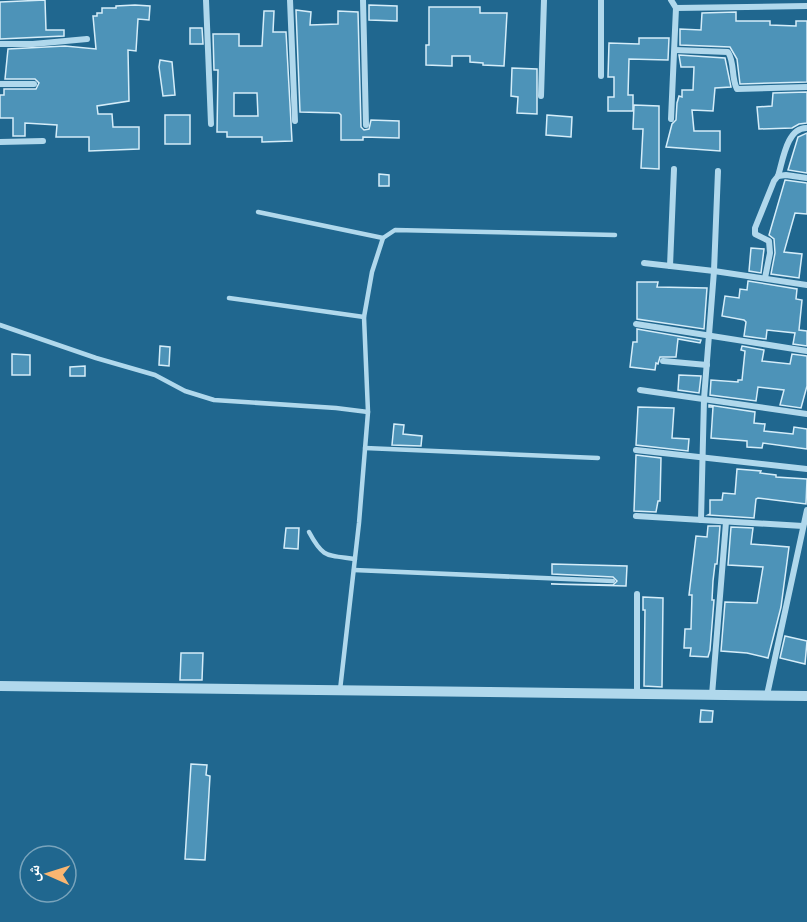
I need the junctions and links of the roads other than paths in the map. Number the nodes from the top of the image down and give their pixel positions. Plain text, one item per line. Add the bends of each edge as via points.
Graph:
1 (206, 0) edge
2 (290, 0) edge
3 (363, 0) edge
4 (544, 0) edge
5 (601, 0) edge
6 (671, 0) edge
7 (807, 6) edge
8 (676, 8) junction
9 (87, 39) dead end
10 (0, 44) edge
11 (675, 50) junction
12 (601, 76) dead end
13 (0, 84) edge
14 (34, 84) dead end
15 (807, 87) edge
16 (541, 96) dead end
17 (671, 119) dead end
18 (295, 121) dead end
19 (210, 124) dead end
20 (366, 125) dead end
21 (807, 128) edge
22 (43, 141) dead end
23 (0, 142) edge
24 (674, 169) dead end
25 (718, 171) dead end
26 (778, 176) junction
27 (807, 178) edge
28 (258, 212) dead end
29 (615, 235) dead end
30 (383, 238) junction
31 (644, 263) dead end
32 (670, 266) junction
33 (714, 271) junction
34 (765, 278) junction
35 (807, 285) edge
36 (230, 298) dead end
37 (364, 317) junction
38 (636, 324) dead end
39 (0, 325) edge
40 (709, 336) junction
41 (807, 351) edge
42 (663, 361) dead end
43 (707, 365) junction
44 (640, 390) dead end
45 (704, 399) junction
46 (368, 412) junction
47 (807, 414) edge
48 (365, 448) junction
49 (636, 450) dead end
50 (701, 456) junction
51 (598, 458) dead end
52 (807, 469) edge
53 (807, 510) edge
54 (636, 516) dead end
55 (701, 520) junction
56 (726, 522) junction
57 (803, 526) junction
58 (309, 532) dead end
59 (355, 559) junction
60 (354, 570) junction
61 (613, 581) dead end
62 (637, 594) dead end
63 (0, 686) edge
64 (340, 690) junction
65 (637, 694) junction
66 (712, 695) junction
67 (767, 695) junction
68 (807, 696) edge

1 - 19 street
2 - 18 street
3 - 20 street
4 - 16 street
5 - 12 street
6 - 8 street
7 - 8 street
8 - 11 street
9 - 10 street
11 - 15 street via 728,52 737,89
11 - 17 street
13 - 14 street
21 - 26 street via 794,131
22 - 23 street
24 - 32 street
25 - 33 street
26 - 27 street
26 - 34 street via 755,228 755,234 770,241
28 - 30 lane
29 - 30 lane via 395,230
30 - 37 lane
31 - 32 street
32 - 33 street
33 - 34 street
33 - 40 street
34 - 35 street
36 - 37 lane
37 - 46 lane
38 - 40 street
39 - 46 lane via 155,375 185,391 214,400
40 - 41 street
40 - 43 street
42 - 43 street
43 - 45 street
44 - 45 street
45 - 47 street
45 - 50 street
46 - 48 lane
48 - 51 lane
48 - 59 lane
49 - 50 street
50 - 52 street
50 - 55 street
53 - 57 street
54 - 55 street
55 - 56 street
56 - 57 street
56 - 66 street
57 - 67 street
58 - 59 lane via 319,551
59 - 60 lane
60 - 61 lane
60 - 64 lane
62 - 65 street
63 - 64 street
64 - 65 street
65 - 66 street
66 - 67 street
67 - 68 street

